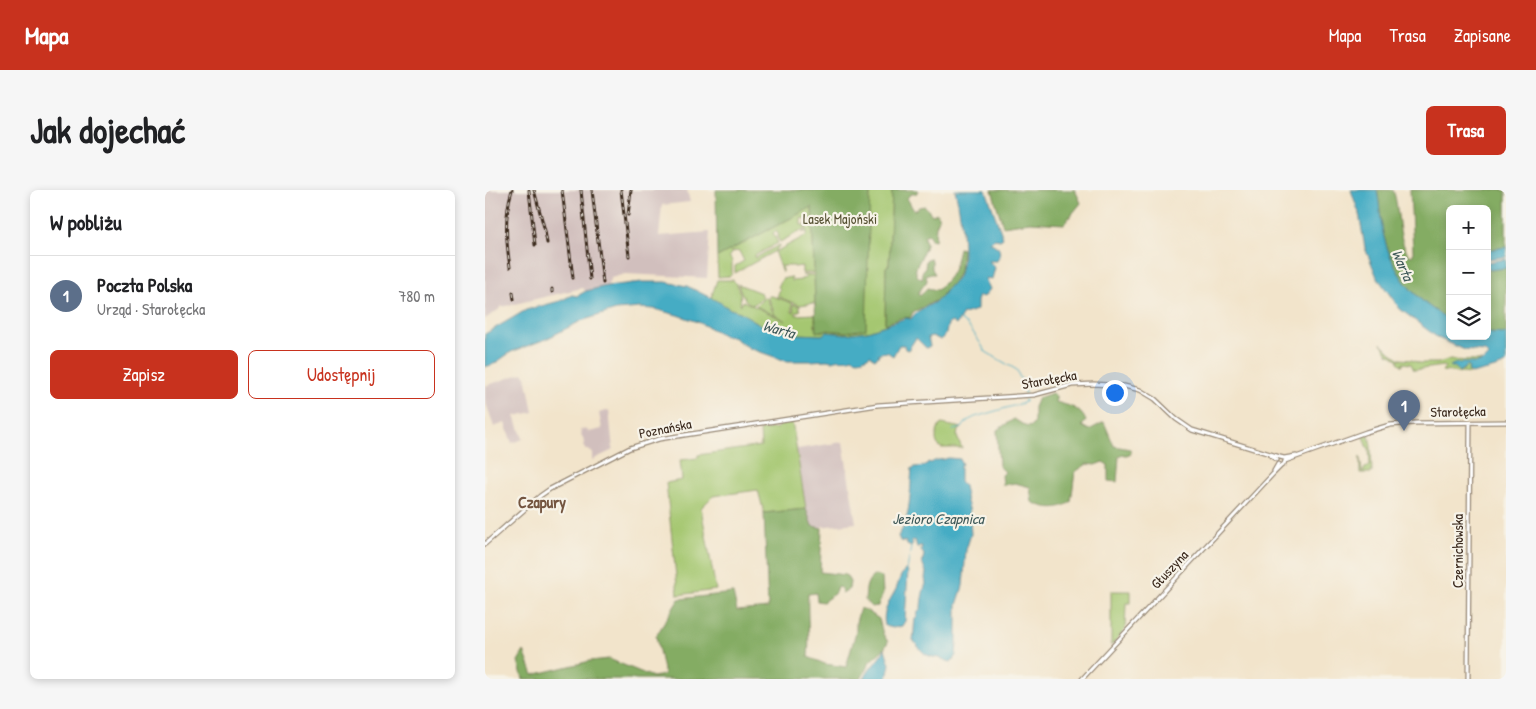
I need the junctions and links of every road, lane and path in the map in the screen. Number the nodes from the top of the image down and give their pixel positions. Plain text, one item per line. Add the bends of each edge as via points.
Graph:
1 (878, 405) joint
2 (1470, 422) junction
3 (1506, 422) edge
4 (1281, 461) junction
5 (485, 544) edge
6 (1082, 679) edge
7 (1468, 679) edge

1 - 4 street, Starołęcka via 1034,395 1082,384 1123,386 1149,395 1192,430 1266,453
1 - 5 street, Poznańska via 639,444 545,492
2 - 3 street, Starołęcka
2 - 4 street, Starołęcka via 1390,425
2 - 7 street, Czernichowska
4 - 6 street, Głuszyna via 1273,474

